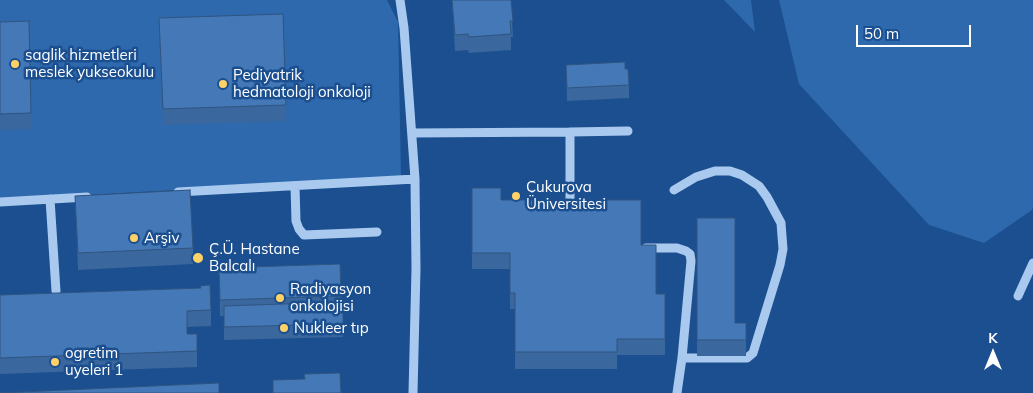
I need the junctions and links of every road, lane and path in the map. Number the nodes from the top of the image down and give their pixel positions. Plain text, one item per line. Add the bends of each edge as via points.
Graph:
1 (400, 0) edge
2 (628, 131) dead end
3 (570, 132) junction
4 (412, 133) junction
5 (415, 179) junction
6 (295, 186) junction
7 (674, 190) dead end
8 (168, 193) edge
9 (99, 196) edge
10 (50, 199) junction
11 (0, 202) edge
12 (570, 212) edge
13 (377, 232) dead end
14 (646, 248) edge
15 (1033, 263) edge
16 (56, 291) edge
17 (1018, 296) dead end
18 (682, 358) junction
19 (413, 393) edge
20 (677, 393) edge

1 - 4 street
2 - 3 street
3 - 4 street
3 - 12 street
4 - 5 street
5 - 6 street
5 - 19 street
6 - 8 street
6 - 13 street via 296,220 304,235
7 - 18 street via 715,171 742,175 759,186 772,206 781,223 783,249 753,353 747,358
9 - 10 street
10 - 11 street
10 - 16 street
14 - 18 street via 677,248 690,254
15 - 17 street
18 - 20 street

